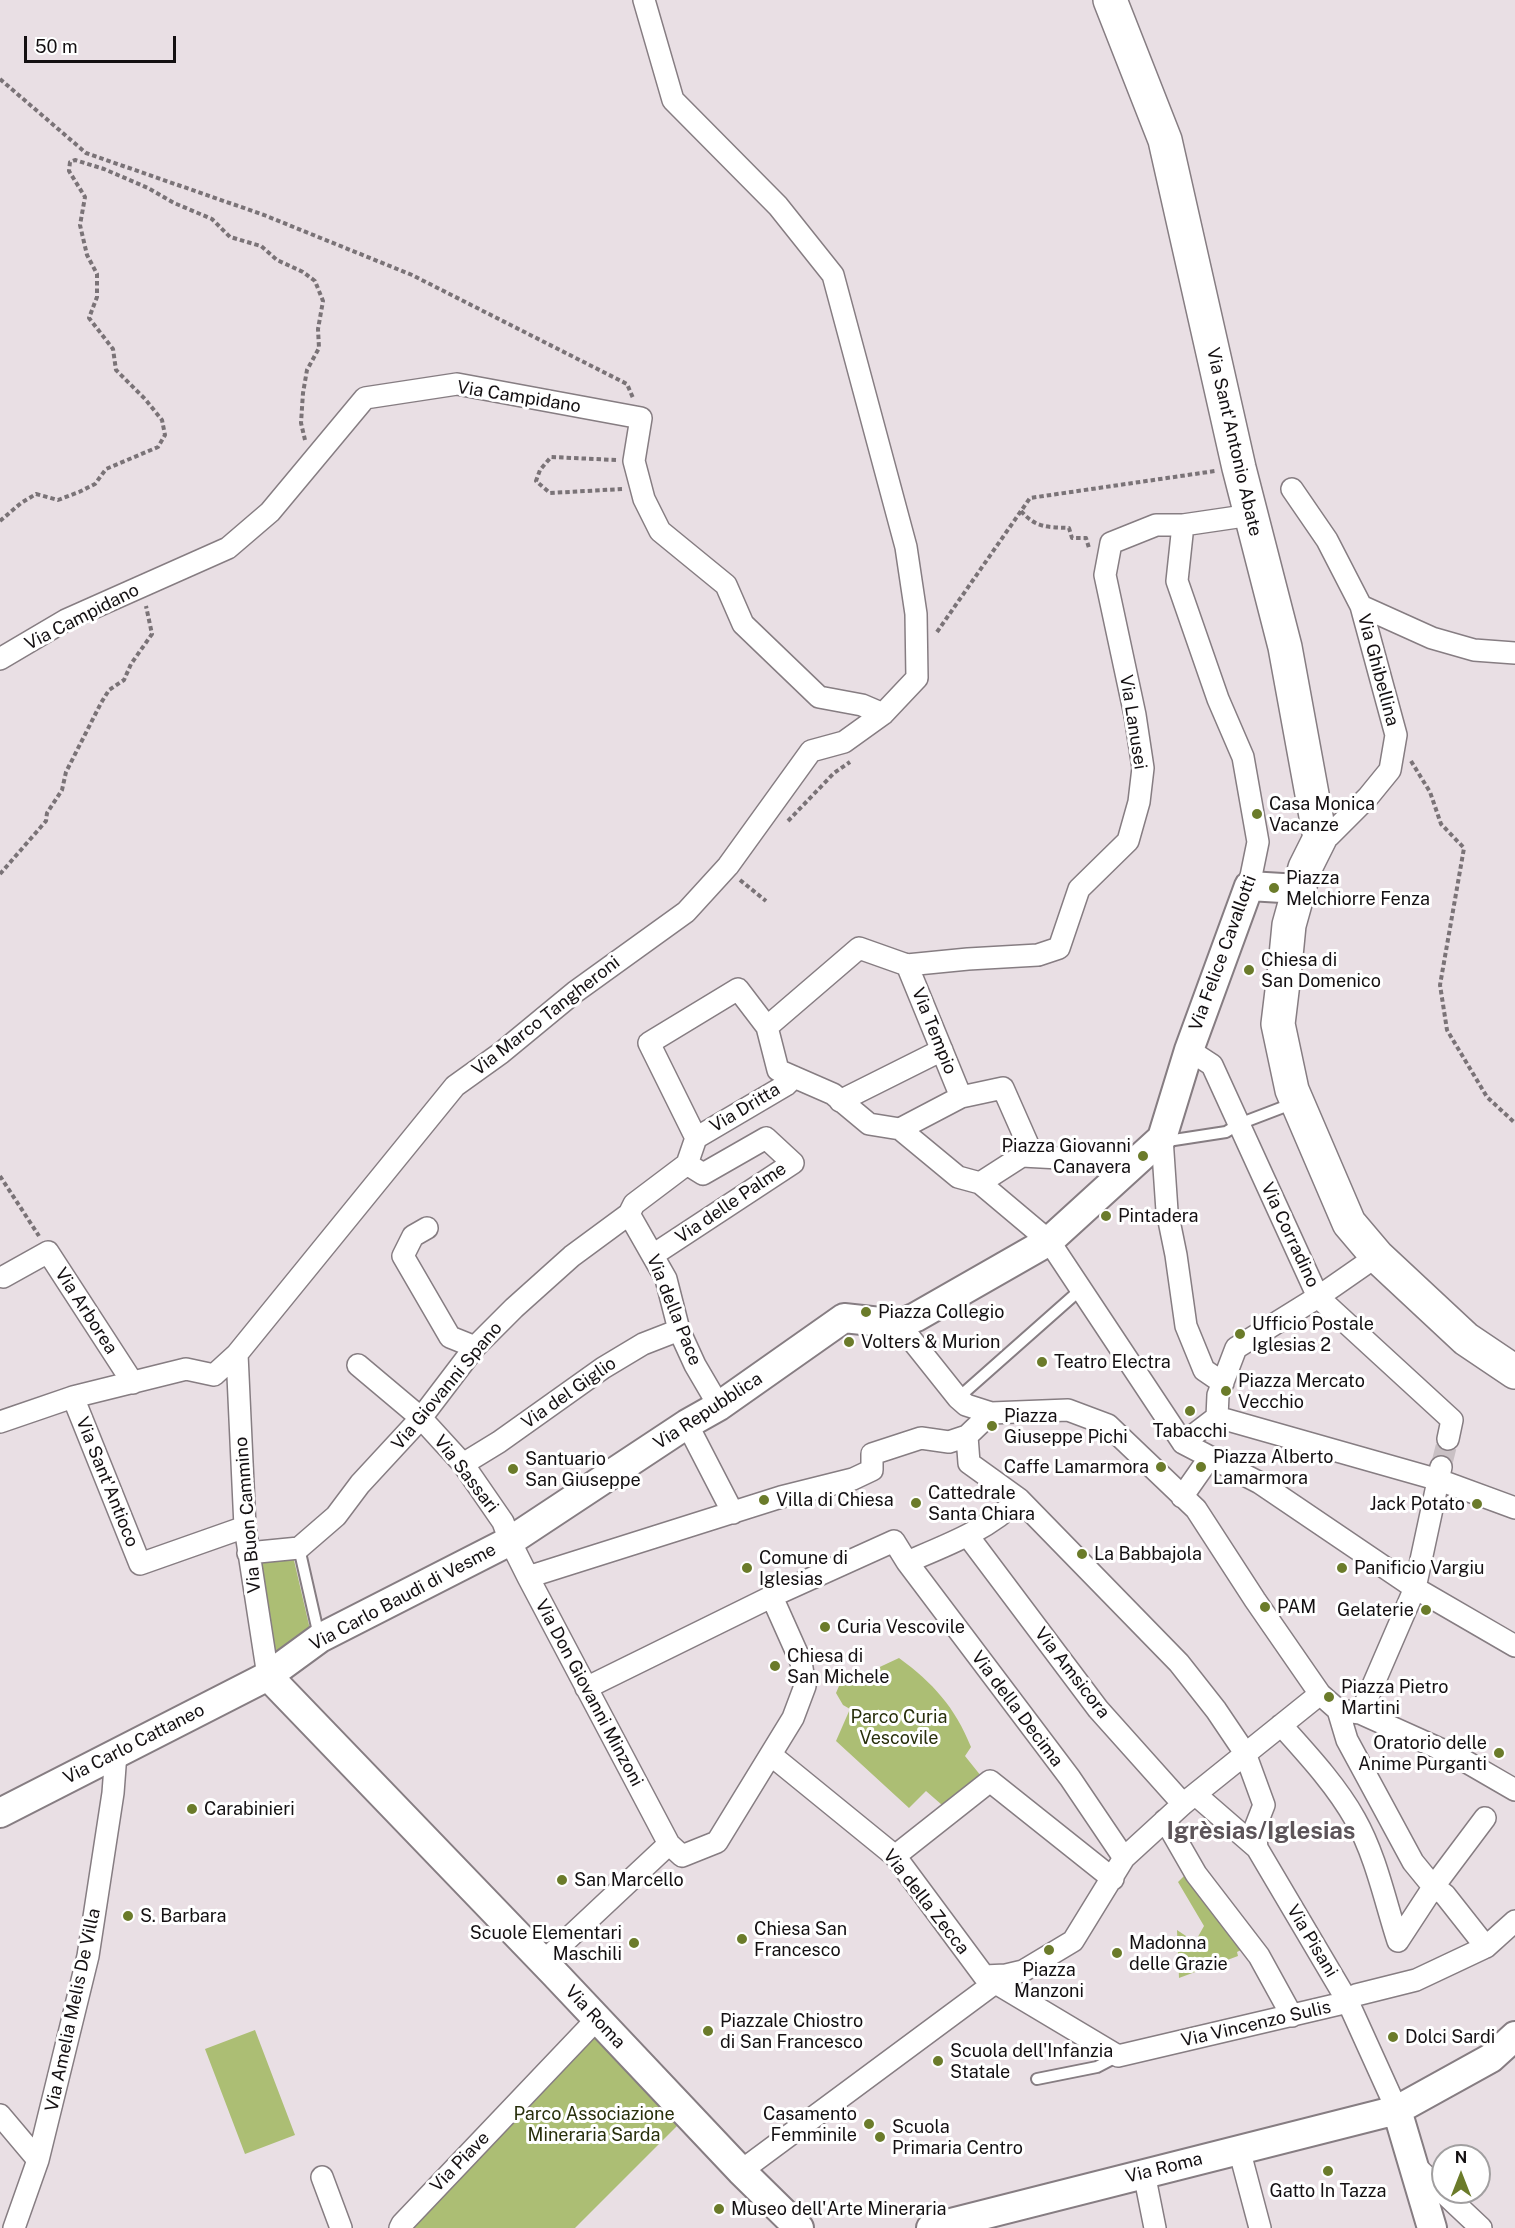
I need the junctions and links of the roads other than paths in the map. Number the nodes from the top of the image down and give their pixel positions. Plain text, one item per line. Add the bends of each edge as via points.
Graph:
1 (644, 0) edge
2 (1110, 0) edge
3 (1293, 489) dead end
4 (1251, 515) junction
5 (1183, 525) junction
6 (1361, 606) junction
7 (1515, 653) edge
8 (0, 660) edge
9 (883, 714) junction
10 (1320, 838) junction
11 (1249, 886) junction
12 (1299, 889) junction
13 (907, 965) junction
14 (767, 1027) junction
15 (942, 1050) junction
16 (1189, 1050) junction
17 (794, 1077) junction
18 (961, 1097) junction
19 (840, 1101) junction
20 (1298, 1102) junction
21 (1239, 1124) junction
22 (900, 1129) junction
23 (696, 1138) junction
24 (1162, 1138) junction
25 (1033, 1156) junction
26 (687, 1164) junction
27 (1125, 1172) junction
28 (980, 1183) junction
29 (629, 1214) junction
30 (427, 1228) dead end
31 (1048, 1241) junction
32 (653, 1255) junction
33 (1377, 1256) junction
34 (3, 1277) dead end
35 (1080, 1290) junction
36 (1318, 1297) junction
37 (899, 1324) junction
38 (679, 1330) junction
39 (475, 1347) junction
40 (237, 1354) junction
41 (358, 1365) dead end
42 (1515, 1372) edge
43 (133, 1383) junction
44 (1223, 1383) junction
45 (73, 1397) junction
46 (962, 1402) junction
47 (720, 1406) junction
48 (991, 1413) junction
49 (421, 1418) junction
50 (1217, 1418) junction
51 (0, 1422) edge
52 (687, 1424) junction
53 (1450, 1430) dead end
54 (967, 1436) junction
55 (1183, 1443) junction
56 (1210, 1457) junction
57 (463, 1464) junction
58 (1440, 1474) junction
59 (1019, 1499) junction
60 (1189, 1503) junction
61 (1515, 1508) edge
62 (740, 1510) junction
63 (245, 1527) junction
64 (968, 1536) junction
65 (510, 1541) junction
66 (299, 1548) junction
67 (248, 1554) junction
68 (907, 1562) junction
69 (528, 1577) junction
70 (1415, 1588) junction
71 (775, 1595) junction
72 (320, 1638) junction
73 (1515, 1646) edge
74 (268, 1676) junction
75 (586, 1688) junction
76 (1316, 1696) junction
77 (1338, 1710) junction
78 (1363, 1712) junction
79 (1281, 1725) junction
80 (116, 1753) junction
81 (1245, 1753) junction
82 (771, 1755) junction
83 (1515, 1790) edge
84 (1190, 1800) junction
85 (0, 1813) edge
86 (1485, 1818) dead end
87 (1166, 1820) junction
88 (669, 1844) junction
89 (1257, 1848) junction
90 (895, 1856) junction
91 (1124, 1858) junction
92 (1113, 1879) junction
93 (1434, 1886) junction
94 (1515, 1921) edge
95 (1486, 1947) junction
96 (543, 1962) junction
97 (990, 1979) junction
98 (1348, 2002) junction
99 (1292, 2016) junction
100 (597, 2019) junction
101 (1515, 2036) edge
102 (1118, 2056) junction
103 (1037, 2079) dead end
104 (1397, 2110) junction
105 (0, 2115) edge
106 (1239, 2149) junction
107 (38, 2160) junction
108 (1414, 2164) junction
109 (741, 2172) junction
110 (1144, 2173) junction
111 (322, 2177) dead end
112 (14, 2228) edge
113 (341, 2228) edge
114 (400, 2228) edge
115 (799, 2228) edge
116 (931, 2228) edge
117 (1155, 2228) edge
118 (1260, 2228) edge
119 (1432, 2228) edge
120 (1481, 2228) edge

1 - 9 street, Via Marco Tangheroni via 673,100 778,206 833,275 906,547 916,614 917,678
2 - 4 main road, Via Sant'Antonio Abate via 1165,140
3 - 6 street, Via Ghibellina via 1327,540
4 - 5 street
4 - 10 main road, Via Sant'Antonio Abate via 1286,647
5 - 11 street, Via Felice Cavallotti via 1177,581 1218,699 1243,757 1258,842
5 - 13 street, Via Lanusei via 1156,525 1111,543 1104,574 1143,768 1128,841 1079,889 1059,948 1038,955
6 - 7 street via 1432,638 1474,650
6 - 10 street, Via Ghibellina via 1396,735 1390,770 1329,836
8 - 9 street, Via Campidano via 66,620 228,548 270,512 365,398 457,384 641,418 634,461 644,499 660,531 726,585 743,624 819,697 862,705
9 - 40 street, Via Marco Tangheroni via 844,742 811,751 726,868 686,912 455,1086
10 - 12 main road
11 - 12 main road
11 - 16 main road, Via Felice Cavallotti
12 - 20 main road via 1289,925 1278,1024
13 - 14 street, Via Lanusei via 859,948
13 - 15 street, Via Tempio
14 - 17 street via 778,1070
14 - 23 street via 738,989 649,1043
15 - 18 street, Via Tempio
15 - 19 street
16 - 21 street, Via Corradino via 1212,1065
16 - 24 main road, Via Felice Cavallotti
17 - 19 street
17 - 23 street, Via Dritta
18 - 22 street
18 - 25 street via 1003,1088
19 - 22 street via 869,1124
20 - 21 lane
20 - 33 main road via 1349,1223
21 - 24 lane via 1226,1132 1174,1140
21 - 36 street, Via Corradino
22 - 28 street via 958,1177
23 - 26 street
24 - 27 main road
24 - 44 street via 1167,1211 1186,1326 1204,1370
25 - 27 street
25 - 28 street via 1022,1156
26 - 29 street, Via Giovanni Spano via 634,1204
26 - 32 street, Via delle Palme via 703,1174 766,1138 793,1163
27 - 31 main road
28 - 31 street
29 - 32 street, Via della Pace
29 - 39 street, Via Giovanni Spano via 572,1256
30 - 39 street via 413,1236 404,1256 450,1337
31 - 35 street
31 - 37 main road
32 - 38 street, Via della Pace via 668,1286
33 - 36 street
33 - 42 main road via 1466,1339
34 - 43 street, Via Arborea via 48,1252
35 - 46 lane
35 - 55 street
36 - 44 street via 1236,1348
36 - 53 street, Via Corradino
37 - 46 street
37 - 47 main road, Via Repubblica via 844,1318
38 - 47 street, Via della Pace
38 - 57 street, Via del Giglio via 643,1344 603,1368
39 - 49 street, Via Giovanni Spano
40 - 43 street, Via Marco Tangheroni via 214,1375 186,1369
40 - 63 street, Via Buon Cammino
41 - 49 street, Via Sassari
43 - 45 street
44 - 50 street
45 - 51 street
45 - 63 street, Via Sant'Antioco via 140,1564
46 - 48 street
47 - 52 main road, Via Repubblica
48 - 54 street
48 - 60 street via 1068,1410 1108,1425
49 - 57 street, Via Sassari
49 - 66 street, Via Giovanni Spano via 336,1516
50 - 55 street
50 - 58 street
52 - 62 street
52 - 65 main road, Via Repubblica
54 - 59 street via 969,1463
54 - 62 street via 949,1442 921,1438 872,1454 872,1470 853,1479
55 - 56 street
56 - 60 street
56 - 70 street via 1260,1484
57 - 65 street, Via Sassari via 503,1522
58 - 61 street
58 - 70 street
59 - 64 street via 1006,1513
59 - 81 street via 1179,1663
60 - 76 street via 1299,1662
62 - 69 street
63 - 67 street, Via Buon Cammino
64 - 68 street
64 - 84 street, Via Amsicora via 1098,1709
65 - 69 street, Via Don Giovanni Minzoni
65 - 72 main road, Via Carlo Baudi di Vesme
66 - 67 street
66 - 72 lane
67 - 74 street, Via Buon Cammino
68 - 71 street, Via della Decima via 894,1541
68 - 91 street, Via della Decima via 1070,1778
69 - 75 street, Via Don Giovanni Minzoni
70 - 73 street
70 - 78 street
71 - 75 street
71 - 82 street via 801,1662 805,1686 793,1718
72 - 74 main road, Via Carlo Baudi di Vesme
74 - 80 main road, Via Carlo Cattaneo
74 - 96 main road, Via Roma
75 - 88 street, Via Don Giovanni Minzoni
76 - 77 street
76 - 79 street
77 - 78 street
77 - 93 street via 1347,1740 1413,1863
78 - 83 street via 1458,1757
79 - 81 street
79 - 93 street via 1355,1818 1367,1843 1398,1941
80 - 85 main road, Via Carlo Cattaneo
80 - 107 street, Via Amelia Melis De Villa via 88,1956
81 - 84 street
81 - 89 street via 1264,1805 1255,1828
82 - 88 street via 717,1842 682,1856
82 - 90 street, Via della Zecca
84 - 87 street
84 - 89 street, Via Pisani
86 - 93 street
87 - 91 street
87 - 99 street via 1196,1874 1259,1956
88 - 96 street
89 - 98 street, Via Pisani
90 - 92 street via 990,1781
90 - 97 street, Via della Zecca
91 - 92 street
92 - 97 street via 1073,1941 1023,1971
93 - 95 street
94 - 95 street, Via Vincenzo Sulis
95 - 98 street, Via Vincenzo Sulis via 1416,1980 1356,1995
96 - 100 main road, Via Roma
97 - 102 street
97 - 109 street
98 - 99 street, Via Vincenzo Sulis
98 - 104 street, Via Pisani
99 - 102 street, Via Vincenzo Sulis
100 - 109 main road, Via Roma
100 - 114 street, Via Piave
101 - 104 main road, Via Roma via 1491,2058
102 - 103 lane via 1097,2067
104 - 106 main road, Via Roma
104 - 108 main road
105 - 107 street
106 - 110 main road, Via Roma
106 - 118 street
107 - 112 street, Via Amelia Melis De Villa
108 - 119 main road
108 - 120 street
109 - 115 main road, Via Roma
110 - 116 main road, Via Roma
110 - 117 street
111 - 113 street

